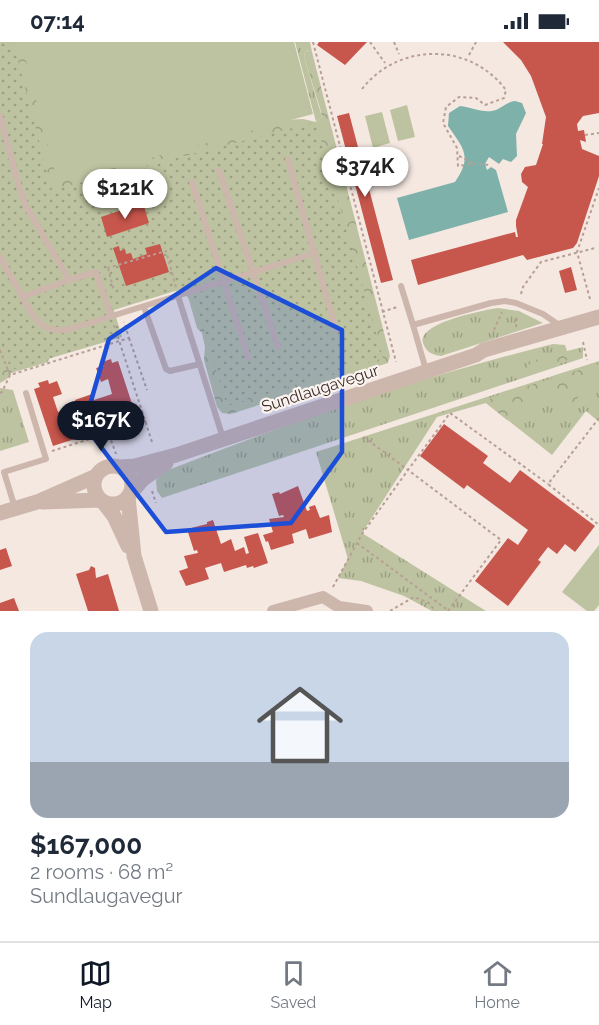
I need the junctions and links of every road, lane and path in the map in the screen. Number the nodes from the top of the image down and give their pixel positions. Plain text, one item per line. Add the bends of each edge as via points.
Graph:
1 (313, 42) edge
2 (370, 42) edge
3 (394, 42) edge
4 (476, 42) edge
5 (461, 51) dead end
6 (405, 52) dead end
7 (399, 54) junction
8 (394, 57) dead end
9 (487, 66) dead end
10 (362, 89) dead end
11 (0, 116) edge
12 (599, 133) edge
13 (585, 135) dead end
14 (459, 156) junction
15 (288, 160) dead end
16 (474, 164) junction
17 (490, 165) dead end
18 (219, 170) dead end
19 (192, 182) dead end
20 (599, 188) edge
21 (595, 248) dead end
22 (577, 252) junction
23 (315, 253) junction
24 (0, 257) edge
25 (108, 268) junction
26 (96, 272) junction
27 (252, 273) junction
28 (69, 280) junction
29 (225, 281) junction
30 (401, 286) dead end
31 (114, 291) dead end
32 (178, 296) junction
33 (22, 297) junction
34 (507, 301) junction
35 (406, 304) junction
36 (519, 304) junction
37 (144, 307) junction
38 (594, 311) edge
39 (382, 312) junction
40 (121, 314) junction
41 (111, 316) junction
42 (413, 325) junction
43 (562, 327) junction
44 (599, 328) edge
45 (336, 330) dead end
46 (494, 330) dead end
47 (129, 338) junction
48 (120, 341) junction
49 (583, 342) dead end
50 (278, 347) dead end
51 (0, 350) edge
52 (476, 355) junction
53 (248, 357) dead end
54 (587, 360) dead end
55 (396, 362) dead end
56 (200, 364) junction
57 (426, 372) junction
58 (10, 375) junction
59 (147, 390) dead end
60 (0, 393) edge
61 (26, 393) dead end
62 (599, 418) edge
63 (146, 421) junction
64 (107, 429) dead end
65 (109, 433) junction
66 (361, 435) dead end
67 (223, 439) junction
68 (152, 442) dead end
69 (50, 452) dead end
70 (176, 455) junction
71 (118, 461) junction
72 (408, 470) junction
73 (96, 476) junction
74 (548, 484) junction
75 (129, 495) junction
76 (102, 501) junction
77 (38, 502) junction
78 (15, 508) junction
79 (0, 513) edge
80 (599, 525) edge
81 (357, 543) junction
82 (134, 556) junction
83 (327, 599) junction
84 (294, 608) edge
85 (340, 609) edge
86 (151, 611) edge
87 (273, 611) edge
88 (367, 611) edge
89 (390, 611) edge
90 (435, 611) edge
91 (448, 611) edge

1 - 39 path
2 - 10 path via 387,62
3 - 7 path
4 - 5 path via 471,55
6 - 7 path
7 - 8 path
9 - 14 path via 506,90 504,98 485,105 476,98 459,97 444,112 445,128
11 - 28 lane via 26,206
12 - 13 path
14 - 16 path
14 - 16 path via 458,166
15 - 23 lane
16 - 17 path
18 - 27 lane
19 - 29 lane
20 - 22 path
21 - 22 path
22 - 36 path via 541,262 523,287
22 - 38 path
23 - 27 lane
23 - 45 lane
24 - 33 lane
25 - 26 path
25 - 31 path
25 - 32 path via 166,250
26 - 28 lane
26 - 41 lane
27 - 29 lane
27 - 50 lane
28 - 33 lane
29 - 32 lane
29 - 53 lane
30 - 35 lane
32 - 37 lane
32 - 56 lane
33 - 41 lane via 38,323 51,329 64,330
34 - 36 lane
34 - 42 lane
34 - 46 path
35 - 39 path
35 - 42 lane
36 - 43 lane via 546,315
37 - 40 lane
37 - 56 lane via 166,369
38 - 43 street, Sundlaugavegur
39 - 55 path
40 - 41 lane
40 - 47 path
41 - 48 path
42 - 57 lane
43 - 52 street, Sundlaugavegur
44 - 52 street, Sundlaugavegur via 488,356
47 - 48 path
47 - 59 path
48 - 58 path
48 - 63 path
49 - 54 path
51 - 58 path
52 - 57 street, Sundlaugavegur
56 - 67 lane
57 - 67 street, Sundlaugavegur
58 - 60 path
61 - 78 lane via 46,459 4,472
62 - 74 path
63 - 65 path
63 - 68 path
64 - 65 path
65 - 69 path
65 - 71 path
66 - 72 path
67 - 70 street, Sundlaugavegur
70 - 71 street, Sundlaugavegur via 135,466
70 - 75 street, Sundlaugavegur via 150,472
71 - 73 street, Sundlaugavegur
71 - 75 street via 132,482
72 - 74 path via 450,413
72 - 81 path
72 - 91 path via 501,540
73 - 76 street via 94,489
73 - 77 street, Sundlaugavegur
74 - 80 path
75 - 76 street, Sundlaugavegur via 119,503
75 - 82 street
76 - 77 street, Sundlaugavegur
76 - 82 street
77 - 78 street, Sundlaugavegur
78 - 79 street, Sundlaugavegur
81 - 83 path
81 - 91 path
82 - 86 street
83 - 84 street
83 - 85 street
84 - 87 street
85 - 88 street
89 - 90 path via 414,597 429,603

